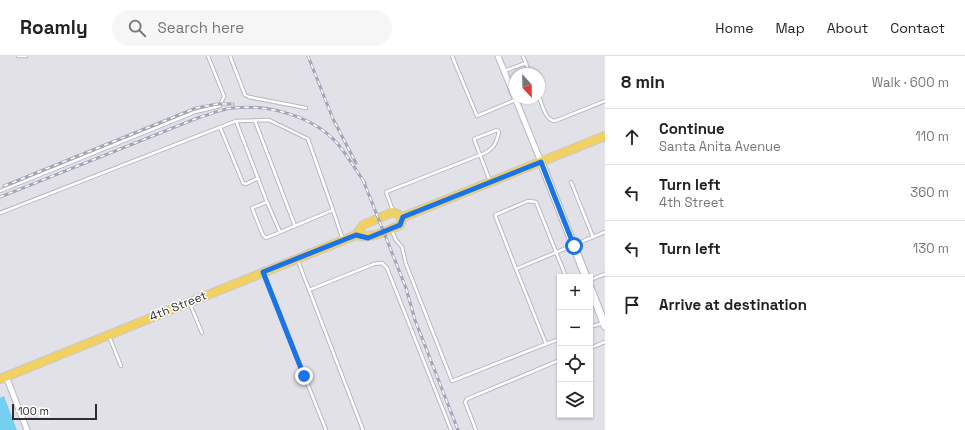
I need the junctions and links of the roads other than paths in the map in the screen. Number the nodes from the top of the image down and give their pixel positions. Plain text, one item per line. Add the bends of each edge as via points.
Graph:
1 (18, 56) edge
2 (26, 56) edge
3 (208, 56) edge
4 (230, 56) edge
5 (452, 56) edge
6 (498, 56) edge
7 (523, 56) edge
8 (526, 63) junction
9 (528, 68) edge
10 (504, 71) junction
11 (509, 83) edge
12 (605, 101) edge
13 (509, 103) edge
14 (518, 104) edge
15 (542, 104) edge
16 (306, 108) dead end
17 (236, 121) junction
18 (255, 121) junction
19 (220, 127) junction
20 (605, 136) edge
21 (480, 154) junction
22 (541, 162) junction
23 (258, 178) junction
24 (490, 182) junction
25 (571, 182) dead end
26 (0, 191) edge
27 (268, 202) junction
28 (333, 210) junction
29 (393, 212) junction
30 (0, 213) edge
31 (403, 217) junction
32 (296, 226) junction
33 (391, 229) junction
34 (280, 232) junction
35 (605, 232) edge
36 (356, 235) junction
37 (593, 237) junction
38 (343, 240) junction
39 (574, 246) junction
40 (556, 253) junction
41 (297, 259) junction
42 (516, 269) junction
43 (263, 272) junction
44 (565, 274) edge
45 (585, 274) edge
46 (605, 274) edge
47 (593, 279) edge
48 (309, 290) junction
49 (593, 295) edge
50 (189, 302) junction
51 (604, 324) edge
52 (593, 327) edge
53 (108, 334) junction
54 (202, 334) dead end
55 (557, 340) edge
56 (605, 342) edge
57 (546, 344) junction
58 (593, 347) edge
59 (557, 361) edge
60 (121, 366) dead end
61 (3, 378) edge
62 (27, 430) edge
63 (326, 430) edge
64 (363, 430) edge
65 (451, 430) edge
66 (476, 430) edge

1 - 2 lane
3 - 26 lane via 224,96 220,106 195,112
4 - 16 lane via 245,95
5 - 13 lane via 477,116
6 - 10 street
7 - 8 lane
8 - 9 lane
8 - 10 lane
10 - 11 street
12 - 15 lane via 555,121 548,118
14 - 22 street
17 - 18 lane
17 - 19 lane
17 - 23 lane
18 - 28 lane via 269,120 308,139
18 - 32 lane
19 - 23 lane via 243,183
19 - 30 lane
20 - 22 main road, 4th Street
21 - 21 lane via 494,147 499,132 497,130 474,139
21 - 24 lane
21 - 29 lane via 386,192
22 - 24 main road, 4th Street
22 - 39 street
23 - 27 lane
24 - 31 main road, 4th Street
25 - 37 lane
27 - 34 lane
27 - 34 lane via 252,208 266,238
28 - 32 lane
28 - 38 lane
29 - 31 main road
29 - 36 main road, 4th Street via 363,225
31 - 33 main road, 4th Street via 400,225
32 - 34 lane
33 - 36 main road, 4th Street via 368,238
33 - 57 lane via 402,247 406,264 452,381
35 - 37 lane
36 - 38 main road, 4th Street
37 - 39 lane
38 - 41 main road, 4th Street
39 - 40 lane
39 - 45 street
40 - 42 lane
40 - 42 lane via 536,202 528,202 495,215
40 - 44 lane
41 - 43 main road, 4th Street
41 - 48 lane
42 - 57 lane
43 - 50 main road, 4th Street
43 - 63 lane
46 - 47 lane
48 - 64 lane
48 - 65 lane via 374,264 382,263 388,268
49 - 51 street
50 - 53 main road, 4th Street
50 - 54 lane
51 - 52 lane
53 - 60 lane
53 - 61 main road, 4th Street
55 - 57 lane
56 - 58 lane
59 - 66 lane via 467,399 464,402
61 - 62 street

